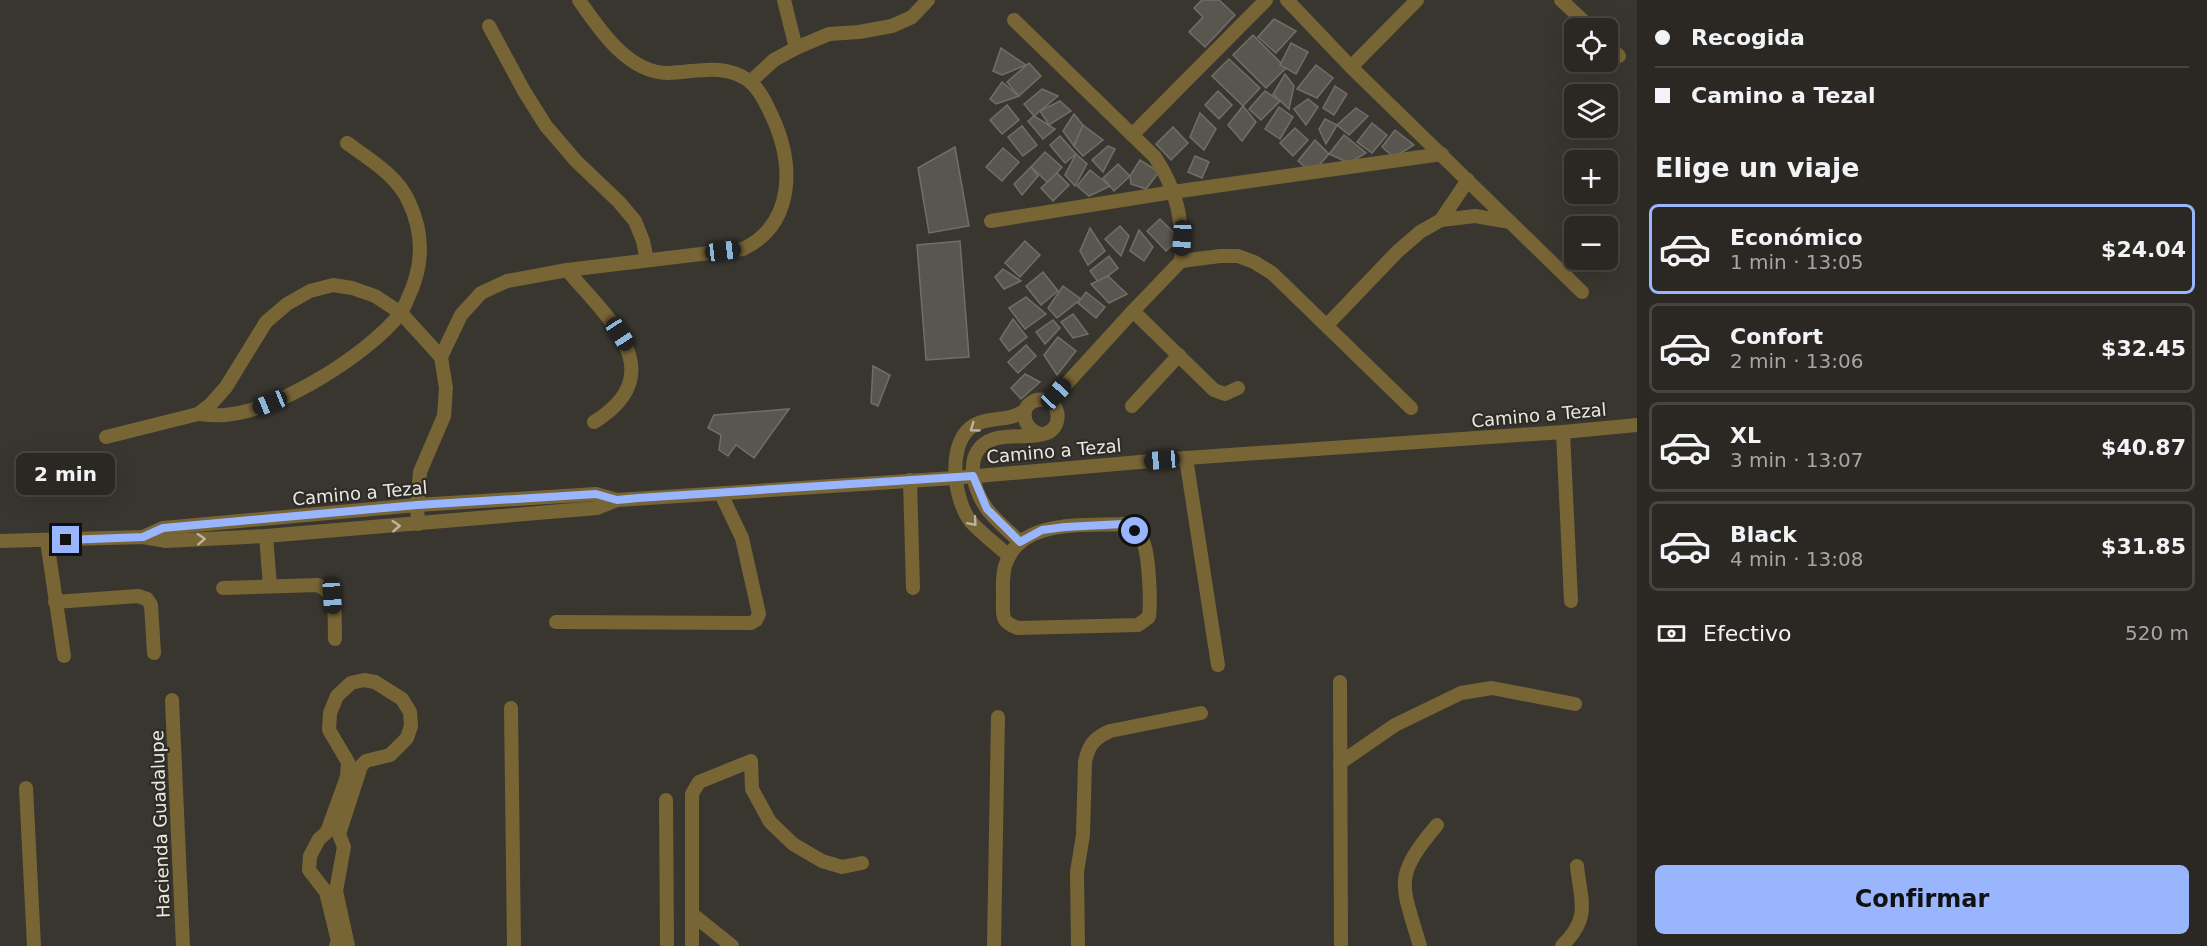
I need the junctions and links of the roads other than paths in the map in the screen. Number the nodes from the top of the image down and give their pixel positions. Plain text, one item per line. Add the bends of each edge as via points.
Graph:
1 (579, 0) edge
2 (784, 0) edge
3 (928, 0) edge
4 (1266, 0) edge
5 (1287, 0) edge
6 (1417, 0) edge
7 (1561, 0) edge
8 (1580, 18) edge
9 (1014, 20) dead end
10 (489, 26) dead end
11 (796, 48) junction
12 (1351, 67) junction
13 (750, 82) junction
14 (1132, 135) junction
15 (347, 143) dead end
16 (1442, 154) junction
17 (1468, 180) junction
18 (1173, 192) junction
19 (1440, 220) junction
20 (991, 221) dead end
21 (1510, 222) junction
22 (646, 260) junction
23 (1181, 261) junction
24 (567, 270) junction
25 (1582, 292) dead end
26 (1133, 311) junction
27 (401, 313) junction
28 (1327, 325) junction
29 (1179, 355) junction
30 (441, 357) junction
31 (1238, 388) dead end
32 (1050, 402) junction
33 (1132, 406) dead end
34 (1411, 408) dead end
35 (1025, 410) junction
36 (198, 414) junction
37 (594, 422) dead end
38 (1637, 425) edge
39 (1563, 432) junction
40 (1040, 434) junction
41 (106, 437) dead end
42 (1186, 458) junction
43 (973, 476) junction
44 (954, 478) junction
45 (910, 480) junction
46 (721, 494) junction
47 (617, 500) junction
48 (417, 505) junction
49 (418, 524) junction
50 (266, 536) junction
51 (143, 537) junction
52 (0, 541) edge
53 (47, 541) junction
54 (1020, 542) junction
55 (1010, 555) junction
56 (270, 586) junction
57 (224, 588) dead end
58 (914, 588) dead end
59 (1571, 601) dead end
60 (55, 602) junction
61 (556, 622) dead end
62 (335, 639) dead end
63 (154, 653) dead end
64 (64, 656) dead end
65 (1218, 665) dead end
66 (1340, 682) dead end
67 (172, 700) dead end
68 (1575, 704) dead end
69 (511, 708) dead end
70 (1201, 713) dead end
71 (998, 717) dead end
72 (1340, 763) junction
73 (26, 788) dead end
74 (666, 800) dead end
75 (1437, 825) dead end
76 (862, 863) dead end
77 (1577, 866) dead end
78 (692, 914) junction
79 (34, 946) edge
80 (183, 946) edge
81 (336, 946) edge
82 (348, 946) edge
83 (514, 946) edge
84 (667, 946) edge
85 (692, 946) edge
86 (732, 946) edge
87 (994, 946) edge
88 (1078, 946) edge
89 (1341, 946) edge
90 (1420, 946) edge
91 (1562, 946) edge

1 - 13 street via 596,24 639,65 666,73 730,71
2 - 11 street
3 - 11 street via 912,17 892,26 829,33
4 - 14 street
5 - 12 street
6 - 12 street
7 - 8 street
9 - 14 street
10 - 22 street via 546,126 635,221 644,241
11 - 13 street via 774,60
12 - 16 street
13 - 22 street via 777,127 787,160 785,196 771,228 758,242 743,249
14 - 18 street via 1155,157
15 - 27 street via 391,177 409,200 417,225 421,247 417,280
16 - 17 street
16 - 18 street
17 - 19 street
17 - 21 street
18 - 20 street
18 - 23 street via 1180,210
19 - 21 street via 1474,216
19 - 28 street via 1398,251
21 - 25 street
22 - 24 street
23 - 26 street
23 - 28 street via 1238,256 1254,262 1272,273
24 - 30 street via 507,281 481,293 461,315
24 - 37 street via 612,323 627,345 632,364 628,387 618,404
26 - 29 street
26 - 32 street
27 - 30 street
27 - 36 street via 351,357 301,389 253,410 225,416
27 - 36 street via 375,296 352,288 333,285 310,291 286,304 266,322 226,387
28 - 34 street
29 - 31 street via 1218,393
29 - 33 street
30 - 48 street via 446,388 444,416 420,472
32 - 35 street via 1036,400
32 - 40 street via 1058,418 1055,426
35 - 40 street via 1027,425
35 -> 44 street via 1016,417 985,421 969,429 958,444
36 - 41 street
38 - 39 street, Camino a Tezal
39 - 42 street, Camino a Tezal
39 - 59 street
40 - 43 street via 993,439 982,445 974,454
42 - 43 street, Camino a Tezal
42 - 65 street
43 - 44 street, Camino a Tezal
43 - 54 street via 987,509
44 - 45 street, Camino a Tezal
44 -> 55 street via 971,522
45 - 46 street, Camino a Tezal
45 - 58 street
46 - 47 street, Camino a Tezal
46 - 61 street via 744,546 759,614 756,620
47 - 48 street, Camino a Tezal via 596,494
47 - 49 street, Camino a Tezal via 597,508
48 - 49 street
48 - 51 street, Camino a Tezal via 163,528
50 -> 49 street, Camino a Tezal
51 -> 50 street, Camino a Tezal via 166,541
50 - 56 street
51 - 53 street, Camino a Tezal
52 - 53 street, Camino a Tezal
53 - 60 street
54 - 55 street
54 - 55 street via 1042,530 1123,524 1129,527 1144,543 1149,616 1138,625 1009,625 1003,618 1003,579
56 - 57 street
56 - 62 street via 325,588 332,596
60 - 63 street via 138,596 147,599 152,605
60 - 64 street
66 - 72 street
67 - 80 street, Hacienda Guadalupe
68 - 72 street via 1492,688 1461,693 1395,725
69 - 83 street
70 - 88 street via 1110,731 1100,735 1087,751 1077,872
71 - 87 street
72 - 89 street
73 - 79 street
74 - 84 street
75 - 90 street via 1418,848 1404,881
76 - 78 street via 842,867 822,861 793,844 770,822 752,789 751,761 699,782 692,794
77 - 91 street via 1581,922
78 - 85 street
78 - 86 street
81 - 82 street via 326,892 309,870 310,856 327,832 347,777 348,762 329,730 330,713 337,696 351,683 364,680 375,682 402,699 410,712 411,726 407,738 390,755 361,766 339,834 344,847 336,891

